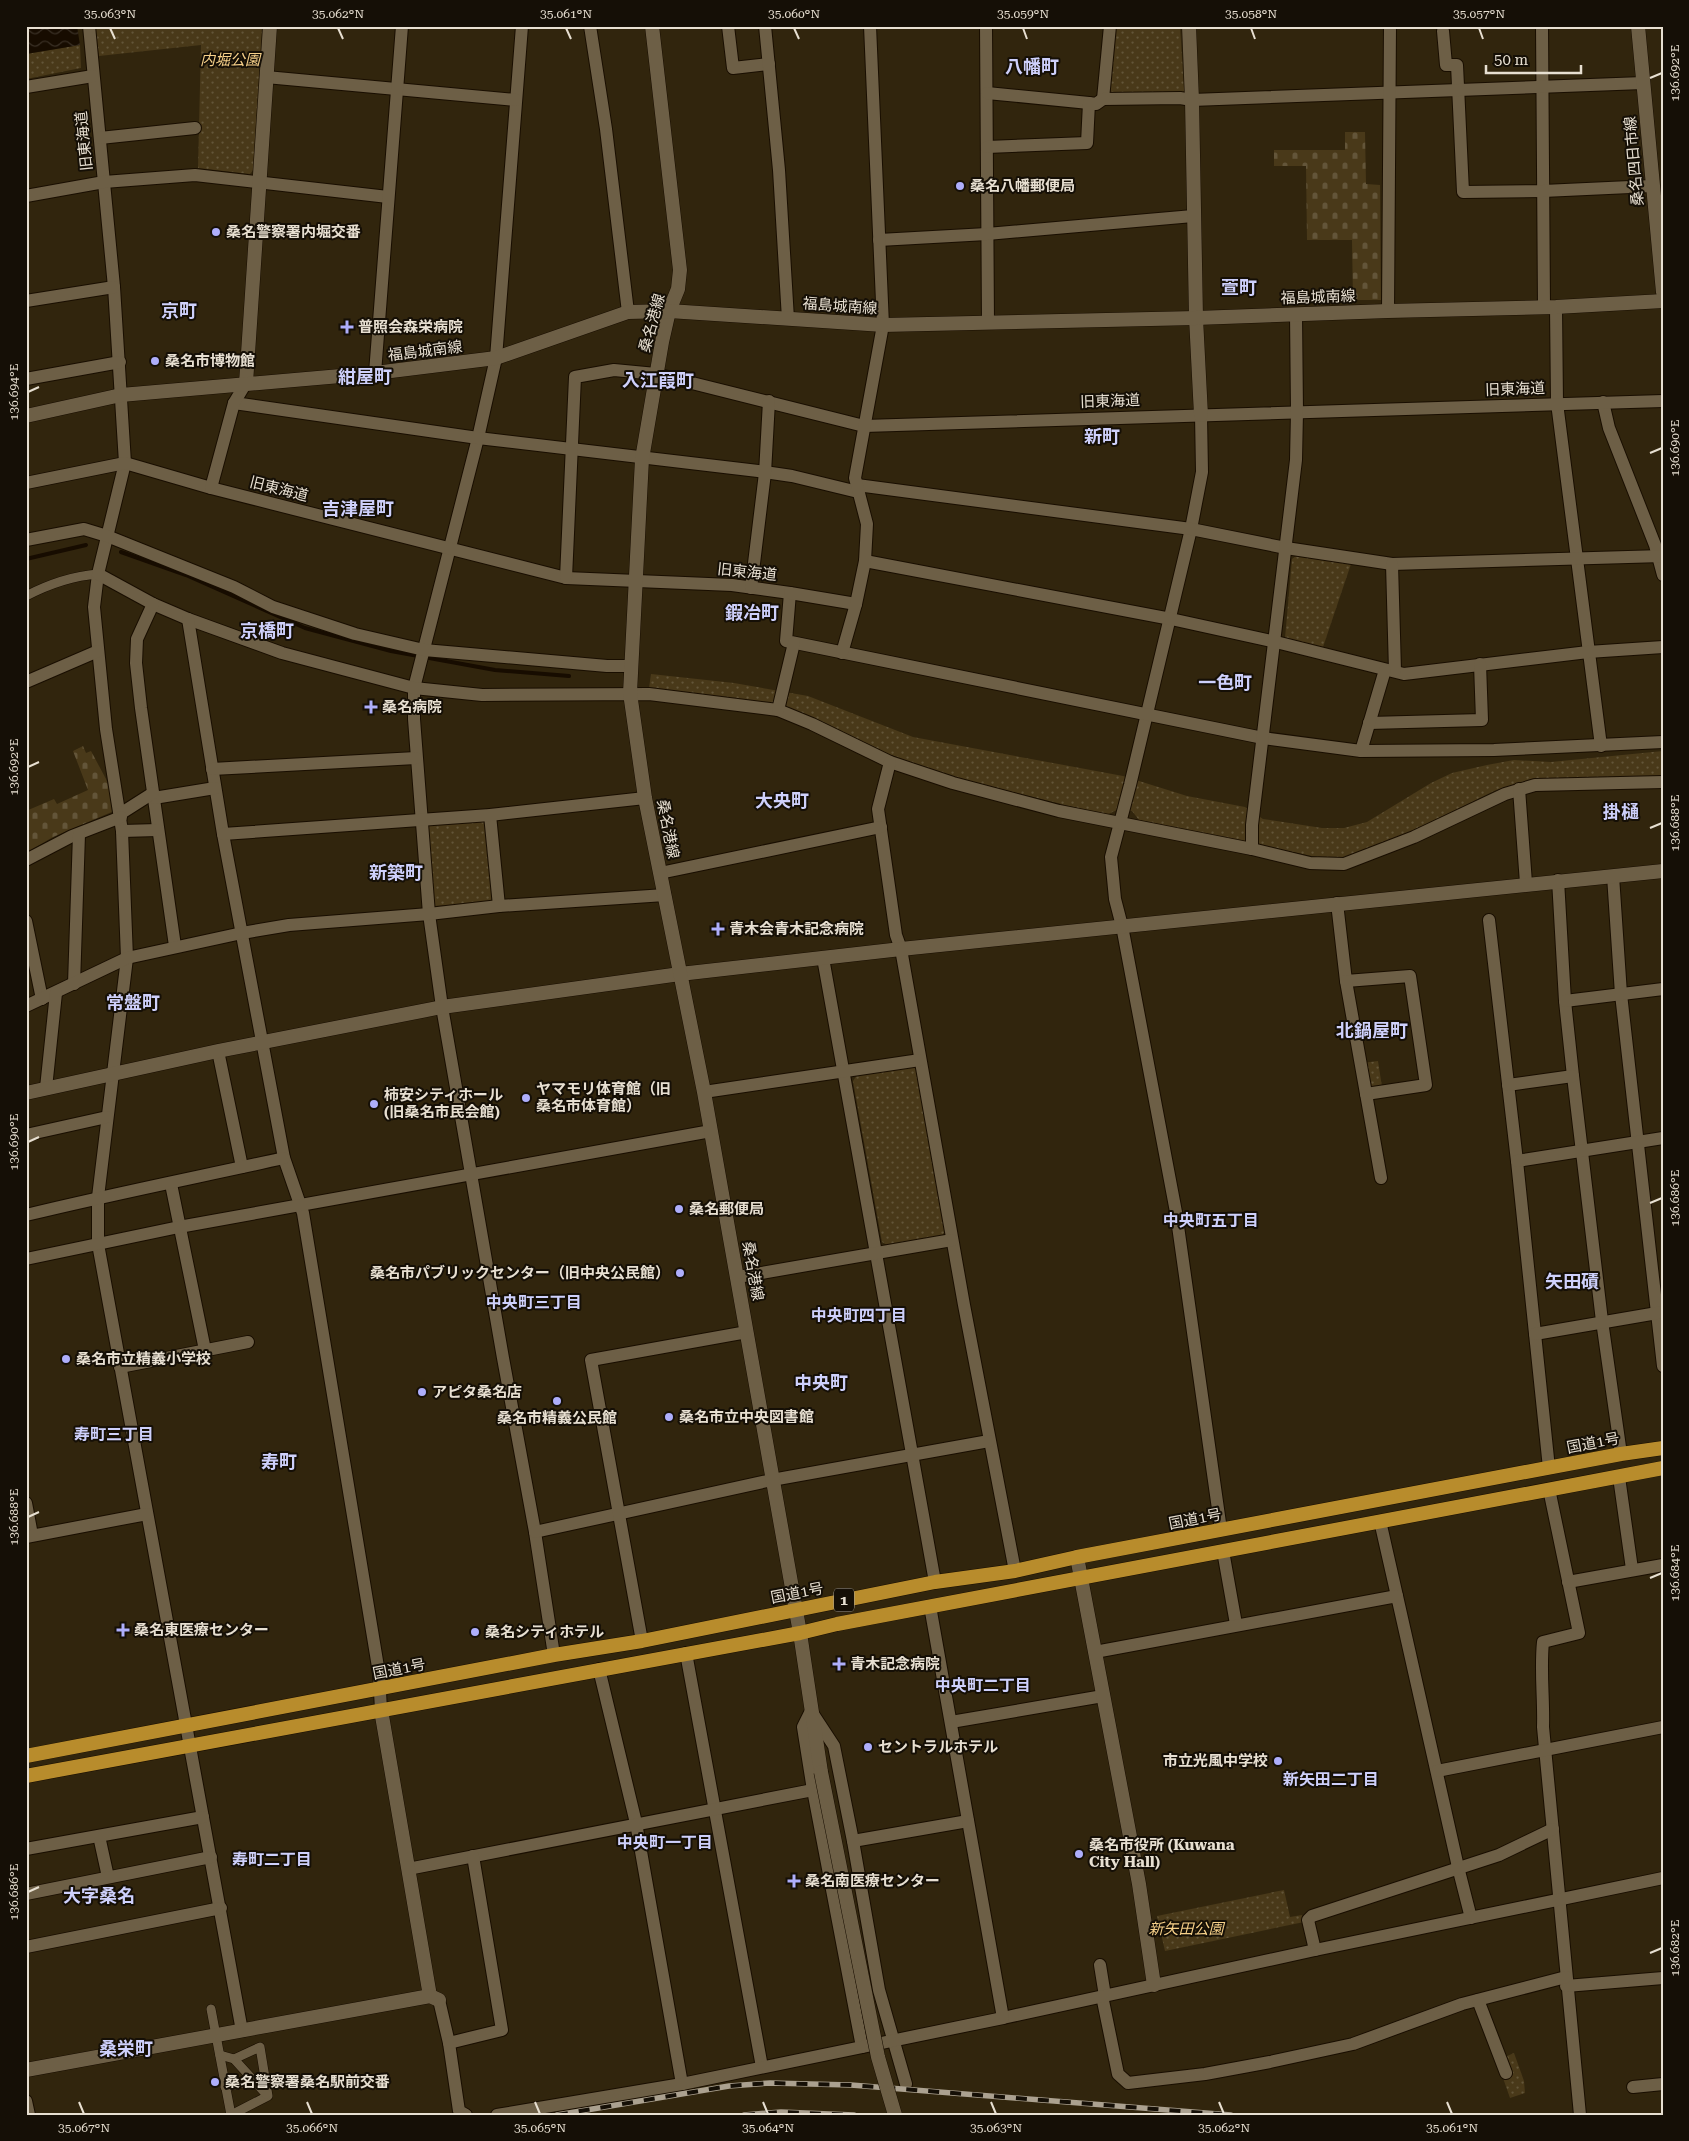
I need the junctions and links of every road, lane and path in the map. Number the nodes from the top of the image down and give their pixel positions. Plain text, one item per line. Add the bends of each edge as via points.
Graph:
1 (89, 26) edge
2 (270, 26) edge
3 (402, 26) edge
4 (522, 26) edge
5 (590, 26) edge
6 (652, 26) edge
7 (728, 26) edge
8 (765, 26) edge
9 (870, 26) edge
10 (986, 26) edge
11 (1110, 26) edge
12 (1189, 26) edge
13 (1390, 26) edge
14 (1542, 26) edge
15 (1638, 26) edge
16 (1443, 31) dead end
17 (769, 64) junction
18 (94, 76) junction
19 (266, 77) junction
20 (1643, 83) junction
21 (1544, 86) junction
22 (26, 87) edge
23 (397, 89) junction
24 (1457, 91) junction
25 (986, 93) junction
26 (1390, 93) junction
27 (1103, 99) junction
28 (516, 100) junction
29 (1192, 100) junction
30 (1089, 103) junction
31 (195, 128) dead end
32 (100, 138) junction
33 (987, 147) junction
34 (104, 182) junction
35 (259, 182) junction
36 (1652, 186) junction
37 (1544, 191) junction
38 (26, 196) edge
39 (388, 197) junction
40 (1193, 216) junction
41 (987, 234) junction
42 (879, 240) junction
43 (114, 287) junction
44 (1663, 292) edge
45 (26, 300) edge
46 (1663, 302) edge
47 (1550, 307) junction
48 (669, 311) junction
49 (1388, 311) junction
50 (628, 312) junction
51 (1296, 314) junction
52 (1196, 318) junction
53 (788, 319) junction
54 (988, 323) junction
55 (883, 325) junction
56 (496, 358) junction
57 (120, 362) junction
58 (375, 373) junction
59 (656, 374) junction
60 (26, 379) edge
61 (246, 383) junction
62 (121, 395) junction
63 (769, 401) junction
64 (1663, 401) edge
65 (1603, 402) junction
66 (234, 404) junction
67 (1557, 404) junction
68 (1298, 412) junction
69 (1201, 415) junction
70 (26, 416) edge
71 (864, 426) junction
72 (478, 438) junction
73 (571, 450) junction
74 (642, 458) junction
75 (125, 463) junction
76 (765, 472) junction
77 (26, 482) edge
78 (211, 488) junction
79 (858, 489) junction
80 (1191, 529) junction
81 (107, 536) junction
82 (26, 540) edge
83 (1286, 548) junction
84 (449, 549) junction
85 (1660, 556) edge
86 (1576, 559) junction
87 (865, 560) junction
88 (1392, 564) junction
89 (98, 574) junction
90 (1663, 575) edge
91 (566, 578) junction
92 (635, 581) junction
93 (751, 588) junction
94 (790, 593) junction
95 (26, 596) edge
96 (153, 604) junction
97 (856, 604) junction
98 (1171, 618) junction
99 (188, 619) junction
100 (1276, 642) junction
101 (794, 644) junction
102 (1663, 647) edge
103 (424, 650) junction
104 (98, 651) junction
105 (1588, 652) junction
106 (842, 653) junction
107 (1480, 664) junction
108 (630, 666) junction
109 (1390, 670) junction
110 (26, 682) edge
111 (414, 688) junction
112 (630, 693) junction
113 (778, 710) junction
114 (1147, 713) junction
115 (1369, 723) junction
116 (1263, 738) junction
117 (1663, 742) edge
118 (1602, 746) junction
119 (1361, 751) junction
120 (416, 758) junction
121 (890, 762) junction
122 (212, 769) junction
123 (1663, 782) edge
124 (215, 788) junction
125 (1519, 789) junction
126 (153, 796) junction
127 (645, 798) junction
128 (120, 815) junction
129 (490, 815) junction
130 (421, 820) junction
131 (1120, 822) junction
132 (881, 827) junction
133 (158, 830) junction
134 (122, 831) junction
135 (79, 834) junction
136 (222, 834) junction
137 (1252, 849) junction
138 (26, 860) edge
139 (1663, 871) edge
140 (660, 873) junction
141 (1612, 876) junction
142 (1558, 880) junction
143 (1526, 884) junction
144 (665, 895) junction
145 (1337, 903) junction
146 (498, 906) junction
147 (429, 914) junction
148 (1489, 920) dead end
149 (26, 921) edge
150 (1122, 926) junction
151 (242, 933) junction
152 (175, 946) junction
153 (902, 949) junction
154 (127, 958) junction
155 (824, 958) junction
156 (680, 974) junction
157 (1346, 981) junction
158 (74, 984) junction
159 (1663, 989) edge
160 (56, 993) junction
161 (1621, 994) junction
162 (42, 999) junction
163 (1565, 1001) junction
164 (26, 1006) edge
165 (442, 1007) junction
166 (263, 1042) junction
167 (218, 1051) junction
168 (920, 1060) junction
169 (844, 1071) junction
170 (113, 1074) junction
171 (1573, 1076) junction
172 (1508, 1085) junction
173 (46, 1088) junction
174 (26, 1092) edge
175 (704, 1092) junction
176 (1366, 1094) junction
177 (108, 1116) junction
178 (711, 1131) junction
179 (26, 1135) edge
180 (1663, 1138) edge
181 (1636, 1142) junction
182 (1582, 1151) junction
183 (284, 1158) junction
184 (1517, 1161) junction
185 (242, 1167) junction
186 (472, 1173) junction
187 (1380, 1178) dead end
188 (171, 1184) junction
189 (98, 1197) junction
190 (299, 1206) junction
191 (26, 1215) edge
192 (179, 1228) junction
193 (952, 1240) junction
194 (98, 1244) junction
195 (876, 1252) junction
196 (26, 1259) edge
197 (738, 1277) junction
198 (1659, 1312) edge
199 (1602, 1321) junction
200 (747, 1332) junction
201 (1535, 1334) junction
202 (248, 1342) dead end
203 (205, 1350) junction
204 (120, 1366) junction
205 (1663, 1366) edge
206 (990, 1442) junction
207 (1663, 1448) edge
208 (1621, 1454) junction
209 (911, 1456) junction
210 (1548, 1468) junction
211 (1663, 1468) edge
212 (1619, 1476) junction
213 (772, 1480) junction
214 (1549, 1489) junction
215 (26, 1503) edge
216 (147, 1514) junction
217 (618, 1514) junction
218 (1380, 1521) junction
219 (1221, 1530) junction
220 (535, 1532) junction
221 (29, 1536) edge
222 (1223, 1551) junction
223 (1077, 1557) junction
224 (1663, 1565) edge
225 (1632, 1570) junction
226 (1015, 1571) junction
227 (1081, 1578) junction
228 (934, 1582) junction
229 (1568, 1582) junction
230 (1397, 1596) junction
231 (930, 1606) junction
232 (797, 1610) junction
233 (1236, 1624) junction
234 (800, 1633) junction
235 (642, 1641) junction
236 (1095, 1652) junction
237 (686, 1653) junction
238 (554, 1655) junction
239 (599, 1669) junction
240 (380, 1689) junction
241 (1103, 1696) junction
242 (381, 1710) junction
243 (811, 1711) junction
244 (951, 1722) junction
245 (186, 1726) junction
246 (1663, 1727) edge
247 (190, 1745) junction
248 (1545, 1750) junction
249 (26, 1756) edge
250 (1437, 1770) junction
251 (26, 1776) edge
252 (813, 1790) junction
253 (714, 1808) junction
254 (203, 1816) junction
255 (968, 1821) junction
256 (636, 1823) junction
257 (1553, 1829) junction
258 (99, 1836) junction
259 (853, 1841) junction
260 (26, 1849) edge
261 (474, 1856) junction
262 (211, 1857) junction
263 (1458, 1867) junction
264 (408, 1869) junction
265 (108, 1877) junction
266 (1663, 1878) edge
267 (26, 1894) edge
268 (1558, 1900) junction
269 (220, 1908) junction
270 (1471, 1918) junction
271 (26, 1947) edge
272 (1315, 1950) junction
273 (1100, 1965) dead end
274 (1663, 1978) edge
275 (1566, 1982) junction
276 (1154, 1985) junction
277 (1104, 1996) junction
278 (435, 1998) junction
279 (1478, 2000) junction
280 (211, 2009) dead end
281 (1003, 2018) junction
282 (242, 2031) junction
283 (216, 2036) junction
284 (893, 2041) junction
285 (448, 2042) junction
286 (862, 2047) junction
287 (220, 2055) junction
288 (234, 2059) junction
289 (762, 2067) junction
290 (26, 2070) edge
291 (1506, 2073) dead end
292 (264, 2078) junction
293 (253, 2080) junction
294 (682, 2084) junction
295 (906, 2084) dead end
296 (1663, 2084) edge
297 (225, 2087) junction
298 (1633, 2087) dead end
299 (268, 2096) junction
300 (26, 2101) edge
301 (29, 2115) edge
302 (231, 2115) edge
303 (466, 2115) edge
304 (497, 2115) edge
305 (895, 2115) edge
306 (1580, 2115) edge

1 - 18 street, 旧東海道
2 - 19 street
3 - 23 street
4 - 28 street
5 - 50 street
6 - 48 street, 桑名港線 via 680,270 678,289
7 - 17 street via 733,68
8 - 17 street
9 - 42 street
10 - 25 street
11 - 27 street
12 - 29 street
13 - 26 street
14 - 21 street
15 - 20 street, 桑名四日市線
16 - 24 street via 1446,65 1457,65
17 - 53 street
18 - 22 street
18 - 32 street, 旧東海道
19 - 23 street
19 - 35 street
20 - 21 street
20 - 36 street, 桑名四日市線
21 - 24 street
21 - 37 street
23 - 28 street
23 - 39 street
24 - 26 street
24 - 37 street via 1463,192
25 - 30 street
25 - 33 street
26 - 29 street
26 - 49 street
27 - 29 street
27 - 30 street via 1096,104
28 - 56 street
29 - 40 street
30 - 33 street via 1087,143
31 - 32 street
32 - 34 street, 旧東海道
33 - 41 street
34 - 35 street via 195,175
34 - 38 street
34 - 43 street, 旧東海道
35 - 39 street
35 - 61 street
36 - 37 street
36 - 44 street, 桑名四日市線
37 - 47 street
39 - 58 street
40 - 41 street
40 - 52 street
41 - 42 street
41 - 54 street
42 - 55 street
43 - 45 street
43 - 57 street, 旧東海道
46 - 47 street, 福島城南線
47 - 49 street, 福島城南線
47 - 67 street
48 - 50 street, 福島城南線
48 - 53 street, 福島城南線
48 - 59 street, 桑名港線
49 - 51 street, 福島城南線
50 - 56 street, 福島城南線
51 - 52 street, 福島城南線
51 - 68 street
52 - 54 street, 福島城南線
52 - 69 street
53 - 55 street, 福島城南線
54 - 55 street, 福島城南線
55 - 71 street
56 - 58 street, 福島城南線
56 - 72 street
57 - 60 street
57 - 62 street, 旧東海道
58 - 61 street, 福島城南線
59 - 63 street, 旧東海道
59 - 73 street, 旧東海道 via 614,370 575,377
59 - 74 street, 桑名港線
61 - 62 street, 福島城南線
61 - 66 street
62 - 70 street, 福島城南線
62 - 75 street, 旧東海道
63 - 71 street, 旧東海道
63 - 76 street
64 - 65 street, 旧東海道
65 - 67 street, 旧東海道
65 - 85 street via 1609,428
66 - 72 street
66 - 78 street
67 - 68 street, 旧東海道
67 - 86 street
68 - 69 street, 旧東海道
68 - 83 street
69 - 71 street, 旧東海道
69 - 80 street via 1202,472
71 - 79 street via 855,478
72 - 73 street
72 - 84 street
73 - 74 street
73 - 91 street
74 - 76 street
74 - 92 street, 桑名港線
75 - 77 street
75 - 78 street, 旧東海道
75 - 81 street
76 - 79 street
76 - 93 street
78 - 84 street, 旧東海道
79 - 80 street
79 - 87 street via 867,524
80 - 83 street
80 - 98 street
81 - 82 street via 84,529
81 - 89 street
81 - 103 street via 234,587 273,607 355,634
83 - 88 street
83 - 100 street
84 - 91 street, 旧東海道
84 - 103 street
85 - 86 street
85 - 90 street
86 - 88 street
86 - 105 street
87 - 97 street
87 - 98 street
88 - 109 street
89 - 95 street via 76,576
89 - 96 street
89 - 104 street via 94,607
91 - 92 street, 旧東海道
92 - 93 street, 旧東海道
92 - 108 street, 桑名港線
93 - 94 street, 旧東海道
94 - 97 street
94 - 101 street, 旧東海道 via 786,641
96 - 99 street
96 - 126 street via 137,639 136,663
97 - 106 street
98 - 100 street
98 - 114 street
99 - 111 street via 282,653
99 - 122 street
100 - 109 street
100 - 116 street
101 - 106 street
101 - 113 street
102 - 105 street
103 - 108 street
103 - 111 street
104 - 110 street
104 - 128 street
105 - 107 street
105 - 118 street
106 - 114 street
107 - 109 street via 1404,674
107 - 115 street via 1482,720
108 - 112 street, 桑名港線
109 - 115 street
111 - 112 street via 482,694
111 - 120 street
112 - 113 street
112 - 127 street, 桑名港線
113 - 121 street
114 - 116 street
114 - 131 street
115 - 119 street
116 - 119 street
116 - 137 street
117 - 118 street
118 - 119 street
120 - 122 street
120 - 130 street
121 - 131 street via 1013,800
121 - 132 street via 878,809
122 - 124 street
123 - 125 street via 1535,785
124 - 126 street
124 - 136 street
125 - 137 street via 1414,837 1344,864 1310,863
125 - 143 street
126 - 128 street
126 - 133 street
127 - 129 street
127 - 140 street, 桑名港線
128 - 134 street
128 - 135 street
129 - 130 street
129 - 146 street
130 - 136 street
130 - 147 street
131 - 137 street
131 - 150 street via 1111,857 1115,899
132 - 140 street
132 - 153 street via 896,935
133 - 134 street
133 - 152 street
134 - 154 street
135 - 138 street
135 - 158 street
136 - 151 street
139 - 141 street
140 - 144 street, 桑名港線
141 - 142 street
141 - 161 street
142 - 143 street
142 - 163 street
143 - 145 street
144 - 146 street
144 - 156 street, 桑名港線
145 - 150 street
145 - 157 street
146 - 147 street
147 - 151 street via 289,925
147 - 165 street
148 - 172 street
149 - 162 street
150 - 153 street
150 - 219 street via 1176,1212
151 - 152 street
151 - 166 street
152 - 154 street
153 - 155 street
153 - 168 street
154 - 158 street
154 - 170 street
155 - 156 street
155 - 169 street
156 - 165 street
156 - 175 street, 桑名港線
157 - 176 street
157 - 176 street via 1410,976 1426,1085
158 - 160 street
159 - 161 street
160 - 162 street
160 - 173 street
161 - 163 street
161 - 181 street
162 - 164 street
163 - 171 street
165 - 166 street
165 - 186 street
166 - 167 street
166 - 183 street
167 - 170 street
167 - 185 street
168 - 169 street
168 - 193 street
169 - 175 street
169 - 195 street
170 - 173 street
170 - 177 street
171 - 172 street
171 - 182 street
172 - 184 street
173 - 174 street
175 - 178 street, 桑名港線
176 - 187 street
177 - 179 street
177 - 189 street
178 - 186 street
178 - 197 street, 桑名港線
180 - 181 street
181 - 182 street
181 - 198 street
182 - 184 street
182 - 199 street
183 - 185 street
183 - 190 street
184 - 201 street
185 - 188 street
186 - 190 street
186 - 220 street
188 - 189 street
188 - 192 street
189 - 191 street
189 - 194 street
190 - 192 street
190 - 240 street
192 - 194 street
192 - 203 street
193 - 195 street
193 - 206 street
194 - 196 street
194 - 204 street
195 - 197 street
195 - 209 street
197 - 200 street, 桑名港線
198 - 199 street
198 - 205 street
199 - 201 street
199 - 208 street
200 - 213 street, 桑名港線
200 - 217 street via 591,1360
201 - 210 street
202 - 203 street
203 - 204 street
204 - 216 street
206 - 209 street
206 - 226 street
207 - 208 highway, 国道1号 / 1
208 - 210 highway, 国道1号 / 1
209 - 213 street
209 - 228 street
210 - 219 highway, 国道1号 / 1
211 - 212 highway, 1
212 - 214 highway, 1
212 - 225 street
213 - 217 street
213 - 232 street, 桑名港線
214 - 218 highway, 1
214 - 229 street
215 - 221 street
216 - 221 street
216 - 245 street
217 - 220 street
217 - 235 street
218 - 222 highway, 1
218 - 230 street
219 - 223 highway, 国道1号 / 1
220 - 238 street
222 - 227 highway, 1
222 - 233 street
223 - 226 highway, 国道1号 / 1
223 - 227 street
224 - 225 street
225 - 229 street
226 - 228 highway, 国道1号 / 1
227 - 231 highway, 1
227 - 236 street
228 - 232 highway, 国道1号 / 1
229 - 248 street via 1579,1633 1543,1642
230 - 233 street
230 - 250 street
231 - 234 highway, 1
231 - 244 street
232 - 234 street, 桑名港線
232 - 235 highway, 国道1号 / 1
233 - 236 street
234 - 237 highway, 1
234 - 243 street, 桑名港線
235 - 238 highway, 国道1号 / 1
236 - 241 street
237 - 239 highway, 1
237 - 253 street
238 - 240 highway, 国道1号 / 1
239 - 242 highway, 1
239 - 256 street
240 - 242 street
240 - 245 highway, 国道1号 / 1
241 - 244 street
241 - 276 street
242 - 247 highway, 1
242 - 264 street
243 - 252 street via 803,1726
243 - 259 street via 834,1746
243 - 305 street, 桑名港線, bridge via 878,2057
244 - 255 street
245 - 247 street
245 - 249 highway, 国道1号 / 1
246 - 248 street
247 - 251 highway, 1
247 - 254 street
248 - 250 street
248 - 257 street
250 - 263 street
252 - 253 street
252 - 286 street
253 - 256 street
253 - 289 street
254 - 258 street
254 - 262 street
255 - 259 street
255 - 281 street
256 - 261 street
256 - 294 street
257 - 263 street via 1500,1855
257 - 268 street
258 - 260 street
258 - 265 street
259 - 284 street via 880,1990
261 - 264 street
261 - 285 street via 502,2030
262 - 265 street
262 - 269 street
263 - 270 street
263 - 272 street via 1312,1916 1308,1920
264 - 278 street
265 - 267 street
266 - 268 street
268 - 270 street
268 - 275 street
269 - 271 street
269 - 282 street
270 - 272 street
272 - 276 street
273 - 277 street
274 - 275 street
275 - 279 street
275 - 306 street
276 - 277 street
277 - 279 street via 1118,2074 1128,2083 1214,2072 1353,2044
277 - 281 street
278 - 282 street
278 - 285 street
279 - 291 street
280 - 283 street
281 - 284 street
282 - 283 street
283 - 287 street
283 - 290 street
284 - 286 street
284 - 295 street
285 - 303 street via 459,2111
286 - 289 street
287 - 288 street
287 - 297 street
288 - 292 street via 260,2047
288 - 293 street
289 - 294 street
292 - 293 street
292 - 299 street
293 - 297 street
293 - 299 street
294 - 304 street
296 - 298 street
297 - 302 street
299 - 302 street
300 - 301 street

